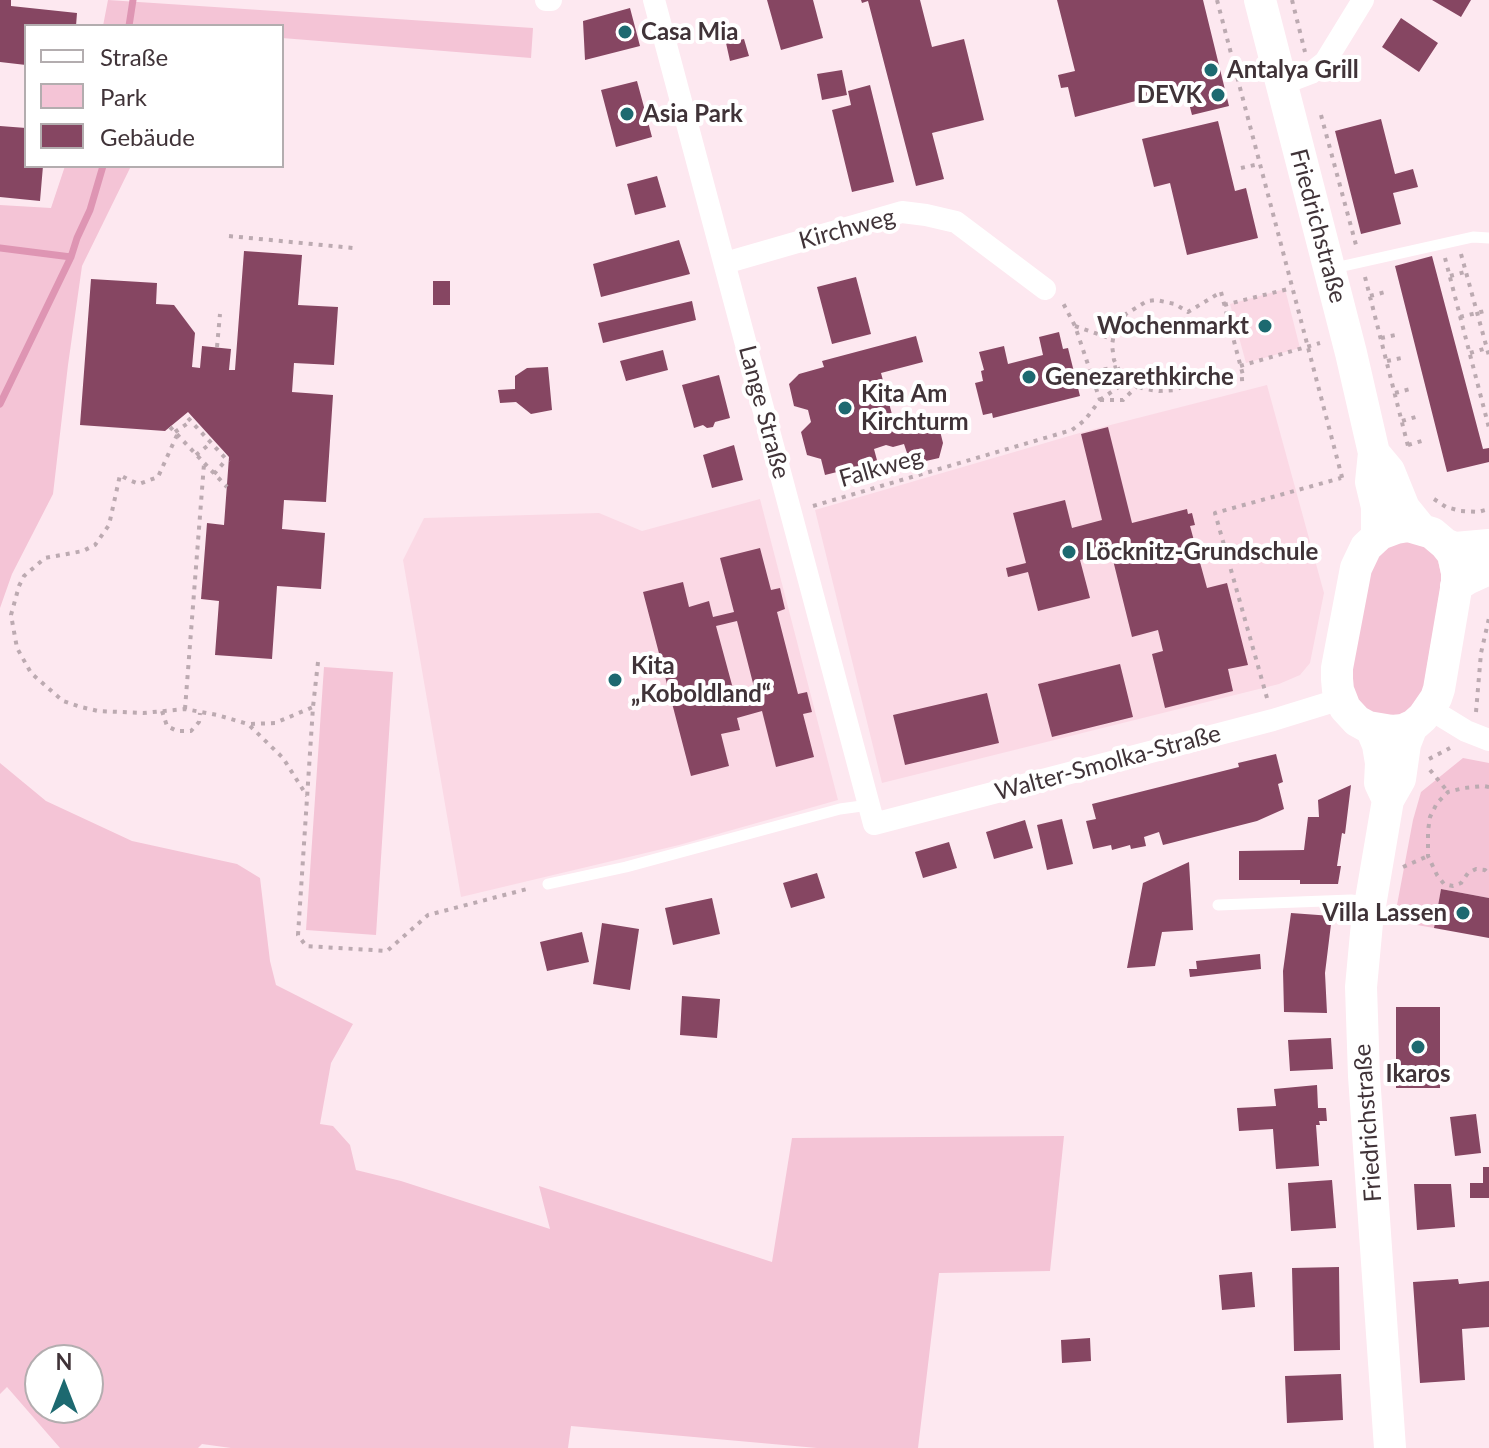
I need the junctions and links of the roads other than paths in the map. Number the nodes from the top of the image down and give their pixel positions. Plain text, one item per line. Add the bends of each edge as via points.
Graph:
1 (654, 0) edge
2 (1260, 0) edge
3 (1363, 0) edge
4 (1296, 79) junction
5 (1489, 238) edge
6 (725, 263) junction
7 (1330, 269) junction
8 (1045, 289) road end
9 (1374, 453) junction
10 (1377, 536) junction
11 (1433, 536) junction
12 (1489, 545) edge
13 (1489, 569) edge
14 (1456, 586) junction
15 (1341, 699) junction
16 (1421, 717) junction
17 (1371, 728) junction
18 (1489, 740) edge
19 (1388, 800) junction
20 (872, 814) junction
21 (548, 884) road end
22 (1371, 902) junction
23 (1218, 905) dead end
24 (1390, 1448) edge

1 - 6 street, Lange Straße
2 - 4 main road, Friedrichstraße
3 - 4 street via 1325,62
4 - 7 main road, Friedrichstraße
5 - 7 lane via 1457,240
6 - 8 street, Kirchweg via 902,212 956,222
6 - 20 street, Lange Straße
7 - 9 main road, Friedrichstraße
9 - 10 main road, Friedrichstraße via 1371,482
9 - 11 main road, Friedrichstraße via 1389,471 1404,508
10 - 11 main road via 1408,526
10 - 15 main road via 1356,568 1337,668
11 - 12 main road via 1462,548
11 - 14 main road, Friedrichstraße via 1453,554
13 - 14 main road
14 - 16 main road, Friedrichstraße via 1439,689
15 - 17 main road via 1357,721
15 - 20 street, Walter-Smolka-Straße via 1273,720
16 - 17 main road via 1403,730
16 - 18 street
16 - 19 main road, Friedrichstraße via 1405,744 1400,779
17 - 19 main road, Friedrichstraße
19 - 22 main road, Friedrichstraße
20 - 21 lane, Walter-Smolka-Straße via 840,809
22 - 23 lane
22 - 24 main road, Friedrichstraße via 1361,1017

